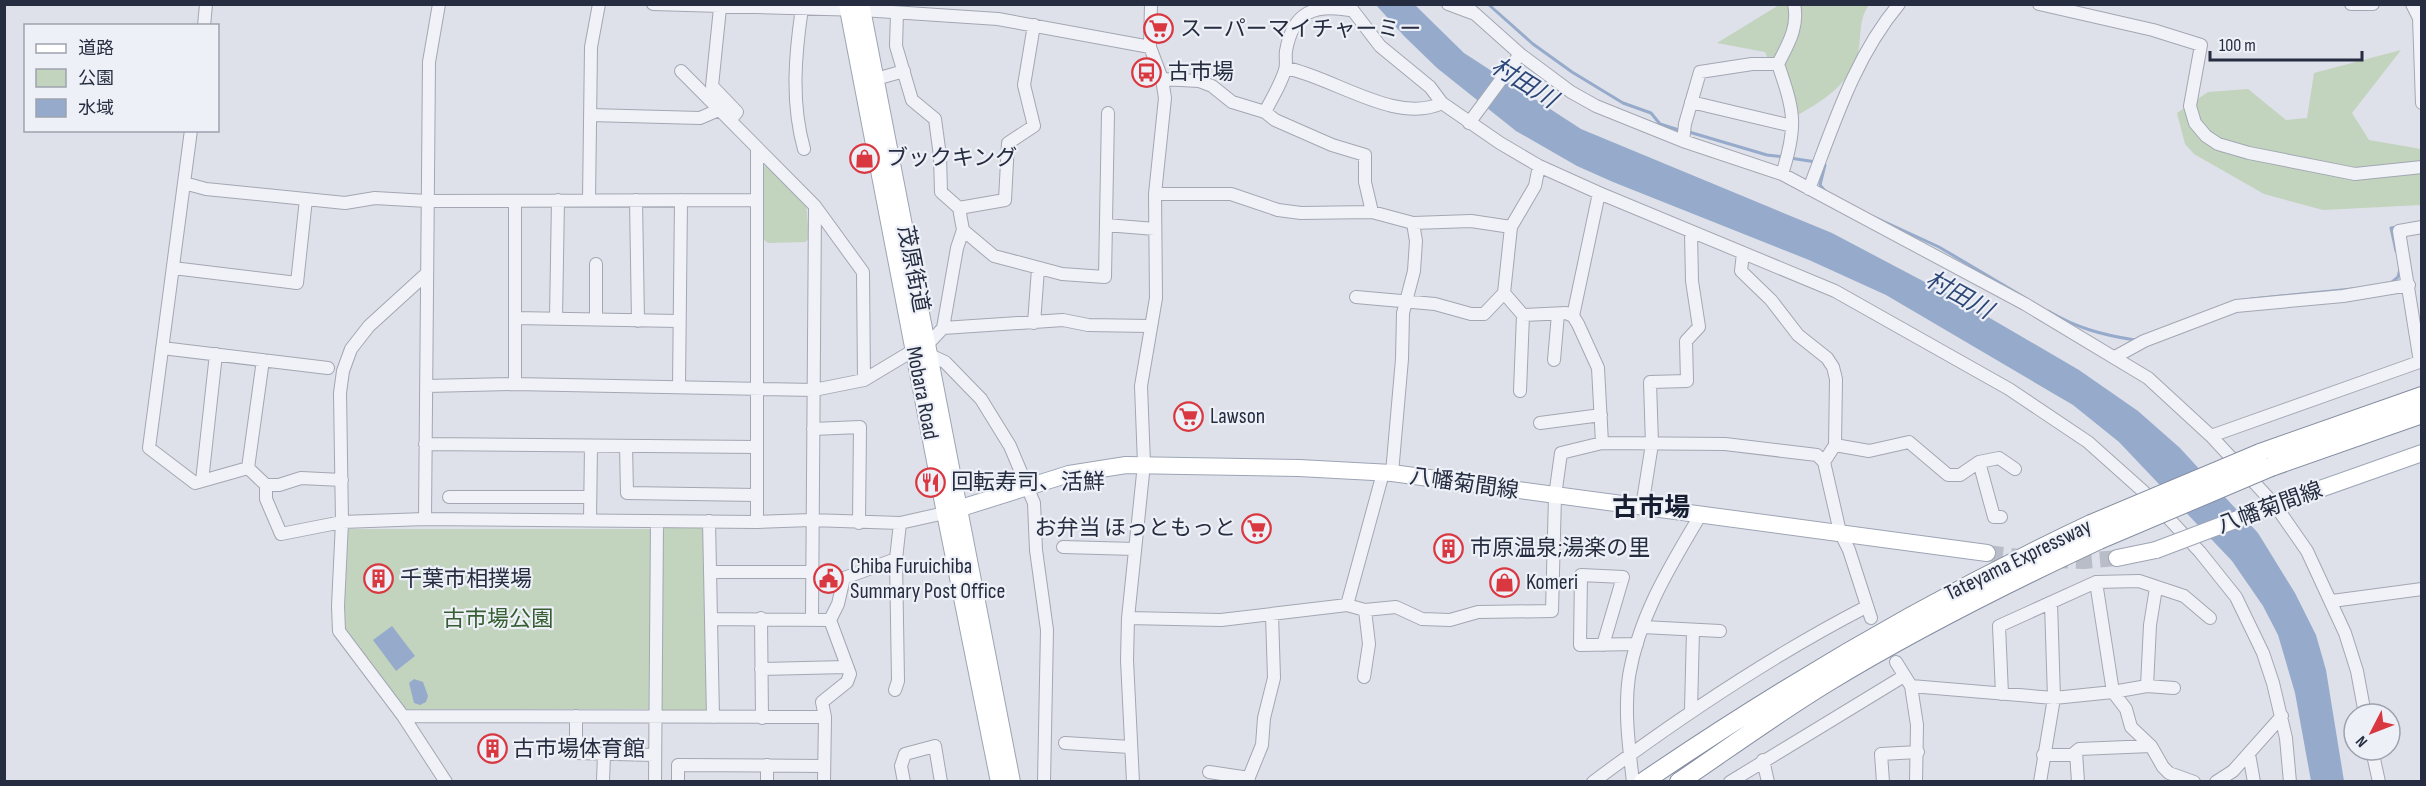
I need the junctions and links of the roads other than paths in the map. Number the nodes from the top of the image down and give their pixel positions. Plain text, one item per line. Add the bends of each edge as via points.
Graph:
1 (206, 4) edge
2 (439, 4) edge
3 (598, 4) edge
4 (653, 4) edge
5 (1150, 4) edge
6 (1448, 4) edge
7 (1794, 4) edge
8 (1899, 4) edge
9 (2039, 4) edge
10 (2350, 4) edge
11 (2373, 4) edge
12 (2412, 4) edge
13 (677, 5) edge
14 (701, 6) edge
15 (770, 6) edge
16 (855, 7) edge
17 (1349, 7) edge
18 (720, 8) junction
19 (802, 8) junction
20 (1469, 9) edge
21 (943, 10) edge
22 (897, 12) junction
23 (2420, 18) edge
24 (204, 24) edge
25 (1034, 26) junction
26 (1150, 47) junction
27 (1520, 54) junction
28 (1778, 64) junction
29 (1286, 68) junction
30 (681, 71) dead end
31 (904, 71) junction
32 (876, 79) junction
33 (1162, 79) junction
34 (1692, 102) junction
35 (1442, 103) junction
36 (2421, 103) edge
37 (721, 109) junction
38 (1265, 112) junction
39 (1108, 113) dead end
40 (590, 115) junction
41 (731, 119) junction
42 (1469, 123) junction
43 (1792, 126) junction
44 (191, 132) edge
45 (1683, 141) junction
46 (804, 149) dead end
47 (757, 150) junction
48 (1539, 166) junction
49 (2421, 167) edge
50 (1782, 174) junction
51 (184, 183) junction
52 (1809, 189) junction
53 (1599, 193) junction
54 (1155, 194) junction
55 (306, 199) junction
56 (589, 200) junction
57 (636, 200) junction
58 (681, 200) junction
59 (757, 200) junction
60 (427, 201) junction
61 (515, 201) junction
62 (558, 201) junction
63 (815, 206) junction
64 (959, 208) junction
65 (1372, 212) junction
66 (1413, 223) junction
67 (1106, 225) junction
68 (1511, 227) junction
69 (2421, 227) edge
70 (1155, 229) junction
71 (963, 230) junction
72 (1691, 232) junction
73 (1743, 253) junction
74 (596, 264) dead end
75 (173, 268) junction
76 (1038, 269) junction
77 (425, 275) junction
78 (2409, 285) junction
79 (1504, 293) junction
80 (1356, 297) dead end
81 (1406, 302) junction
82 (1558, 314) junction
83 (1523, 315) junction
84 (1573, 316) junction
85 (515, 318) junction
86 (556, 318) junction
87 (596, 320) junction
88 (638, 321) junction
89 (679, 321) junction
90 (1034, 323) junction
91 (1149, 326) junction
92 (943, 328) junction
93 (162, 348) junction
94 (924, 350) junction
95 (216, 354) junction
96 (2115, 357) junction
97 (263, 360) junction
98 (1554, 360) dead end
99 (2421, 362) edge
100 (328, 369) dead end
101 (864, 380) junction
102 (515, 384) junction
103 (427, 386) junction
104 (679, 387) junction
105 (757, 388) junction
106 (814, 390) junction
107 (1520, 391) dead end
108 (2421, 396) edge
109 (2421, 414) edge
110 (1601, 415) junction
111 (1540, 423) dead end
112 (813, 429) junction
113 (2211, 436) junction
114 (1602, 443) junction
115 (425, 444) junction
116 (1652, 444) junction
117 (1835, 445) junction
118 (591, 446) junction
119 (626, 446) junction
120 (757, 447) junction
121 (2421, 453) edge
122 (2265, 460) junction
123 (1824, 462) junction
124 (1979, 462) junction
125 (1144, 464) junction
126 (248, 468) junction
127 (2015, 469) dead end
128 (1388, 473) junction
129 (342, 480) junction
130 (202, 481) junction
131 (266, 485) junction
132 (1028, 487) junction
133 (757, 495) junction
134 (1555, 496) junction
135 (449, 497) dead end
136 (501, 497) junction
137 (590, 497) junction
138 (2275, 505) junction
139 (1642, 507) junction
140 (953, 512) junction
141 (1701, 514) junction
142 (2001, 517) dead end
143 (425, 519) junction
144 (503, 520) junction
145 (590, 520) junction
146 (811, 520) junction
147 (657, 521) junction
148 (709, 521) junction
149 (342, 522) junction
150 (757, 522) junction
151 (859, 523) junction
152 (900, 523) junction
153 (1840, 532) junction
154 (2095, 532) junction
155 (1063, 547) dead end
156 (1135, 549) junction
157 (1987, 553) tunnel mouth
158 (2117, 558) tunnel mouth
159 (896, 560) junction
160 (710, 572) junction
161 (812, 572) junction
162 (2096, 582) junction
163 (2156, 588) junction
164 (2421, 589) edge
165 (2332, 601) junction
166 (2051, 603) junction
167 (1347, 605) junction
168 (1365, 610) junction
169 (1272, 615) junction
170 (761, 618) junction
171 (812, 618) junction
172 (1128, 618) junction
173 (2210, 618) dead end
174 (711, 619) junction
175 (830, 620) junction
176 (1643, 627) junction
177 (1693, 630) junction
178 (1720, 631) dead end
179 (1637, 644) junction
180 (1603, 645) junction
181 (1896, 662) dead end
182 (846, 668) junction
183 (761, 669) junction
184 (1364, 677) dead end
185 (1907, 681) junction
186 (2147, 686) junction
187 (2174, 687) dead end
188 (895, 690) dead end
189 (2114, 692) junction
190 (2002, 694) junction
191 (2054, 698) junction
192 (2363, 702) edge
193 (1691, 710) junction
194 (655, 715) junction
195 (403, 716) junction
196 (576, 716) junction
197 (2282, 716) junction
198 (712, 717) junction
199 (825, 717) junction
200 (762, 718) junction
201 (1065, 743) dead end
202 (2151, 746) junction
203 (1130, 747) junction
204 (1917, 752) junction
205 (2076, 752) junction
206 (603, 754) junction
207 (1630, 754) junction
208 (2249, 754) junction
209 (655, 755) junction
210 (2043, 755) junction
211 (1763, 759) junction
212 (2375, 762) edge
213 (767, 765) junction
214 (823, 766) junction
215 (1209, 772) dead end
216 (1248, 780) edge
217 (446, 782) edge
218 (603, 782) edge
219 (655, 782) edge
220 (678, 782) edge
221 (767, 782) edge
222 (824, 782) edge
223 (904, 782) edge
224 (940, 782) edge
225 (999, 782) edge
226 (1012, 782) edge
227 (1044, 782) edge
228 (1133, 782) edge
229 (1593, 782) edge
230 (1633, 782) edge
231 (1643, 782) edge
232 (1679, 782) edge
233 (1730, 782) edge
234 (1768, 782) edge
235 (1883, 782) edge
236 (1916, 782) edge
237 (2040, 782) edge
238 (2078, 782) edge
239 (2194, 782) edge
240 (2216, 782) edge
241 (2254, 782) edge
242 (2290, 782) edge
243 (2379, 782) edge

1 - 24 street
2 - 60 street via 429,62
3 - 40 street via 591,47
4 - 13 street
5 - 26 street
6 - 20 street
7 - 28 street via 1797,18
8 - 52 street via 1858,65
9 - 49 street via 2201,45 2190,106 2196,123 2218,144 2355,174
10 - 11 street
12 - 23 street
13 - 14 street
14 - 18 street
15 - 18 street
15 - 19 street
16 - 19 street
16 - 22 street
16 - 32 main road, 茂原街道
16 - 94 main road, Mobara Road
17 - 29 street via 1313,9 1298,21 1286,51
17 - 35 street via 1380,46 1430,87
18 - 41 street via 712,86 737,112
19 - 46 street via 794,62 799,132
20 - 27 street
21 - 22 street
21 - 25 street
22 - 31 street via 896,46
23 - 36 street
25 - 26 street
25 - 64 street via 1024,85 1034,126 1008,144 1005,200
26 - 33 street
27 - 42 street
27 - 45 street via 1596,106
28 - 34 street via 1700,72
28 - 43 street via 1793,111
29 - 35 street via 1404,108 1421,110
29 - 38 street
30 - 37 street
31 - 32 street
31 - 64 street via 912,100 935,119 941,192
32 - 94 main road, 茂原街道
33 - 38 street via 1199,81 1232,102
33 - 54 street via 1164,117
34 - 43 street
34 - 45 street
35 - 42 street
37 - 40 street via 700,118
37 - 41 street
38 - 65 street via 1302,133 1365,155 1365,182
39 - 67 street
40 - 56 street
41 - 47 street
42 - 48 street
43 - 50 street via 1791,146
44 - 51 street
45 - 50 street
47 - 59 street
47 - 63 street
48 - 53 street
48 - 68 street via 1535,186
50 - 52 street
51 - 55 street via 206,189
51 - 75 street
52 - 96 street via 2025,304
53 - 72 street
53 - 84 street
54 - 65 street via 1231,194 1278,210 1301,213
54 - 70 street
55 - 60 street via 345,203 375,198
55 - 75 street via 297,283
56 - 57 street
56 - 62 street
57 - 58 street
57 - 88 street
58 - 59 street
58 - 89 street
59 - 105 street
60 - 61 street
60 - 77 street
61 - 62 street
61 - 85 street
62 - 86 street
63 - 101 street via 863,272
63 - 106 street
64 - 71 street
65 - 66 street
66 - 68 street via 1471,220
66 - 81 street via 1414,271
67 - 70 street
67 - 76 street via 1105,277
68 - 79 street
69 - 78 street via 2399,231
70 - 91 street via 1156,298
71 - 76 street via 994,256
71 - 92 street
72 - 73 street
72 - 116 street via 1692,281 1699,327 1686,341 1687,381 1650,382
73 - 117 street via 1741,271 1771,300 1798,335 1833,367
73 - 197 street via 1835,291 2009,389 2088,442 2144,492 2236,597 2263,653
74 - 87 street
75 - 93 street
76 - 90 street
77 - 103 street
77 - 129 street via 369,326 351,350 340,393
78 - 96 street via 2236,306 2144,341
78 - 99 street
79 - 81 street via 1484,314 1435,303
79 - 83 street
80 - 81 street
81 - 128 street
82 - 83 street
82 - 84 street
82 - 98 street
83 - 107 street
84 - 110 street via 1598,368
85 - 86 street
85 - 102 street
86 - 87 street
87 - 88 street
88 - 89 street
89 - 104 street
90 - 91 street via 1063,320 1088,325
90 - 92 street
91 - 125 street via 1141,386
92 - 94 street
93 - 95 street
93 - 130 street via 148,448 195,483
94 - 101 street
94 - 132 street via 945,362 981,399 1010,446
94 - 140 main road, 茂原街道
95 - 97 street
95 - 130 street
96 - 113 street via 2175,400
97 - 100 street
97 - 126 street
99 - 113 street
101 - 106 street
102 - 103 street
102 - 104 street
103 - 115 street
104 - 105 street
105 - 106 street
105 - 120 street
106 - 112 street
108 - 122 highway, Tateyama Expressway
109 - 122 highway, Tateyama Expressway
110 - 111 street
110 - 114 street
112 - 146 street
112 - 151 street via 860,427
113 - 138 street
114 - 116 street
114 - 134 street via 1561,453
115 - 118 street
115 - 143 street
116 - 123 street via 1725,444 1817,455
116 - 139 street
117 - 123 street
117 - 124 street via 1869,451 1909,442 1948,475 1960,475
118 - 119 street
118 - 137 street
119 - 120 street
119 - 133 street via 627,493
120 - 133 street
121 - 138 main road, 八幡菊間線
122 - 154 highway, Tateyama Expressway, bridge
123 - 153 street
124 - 127 street via 1999,458
124 - 142 street via 1994,517
125 - 128 main road, 八幡菊間線
125 - 132 main road, 八幡菊間線 via 1069,474
125 - 156 street
126 - 130 street
126 - 131 street
128 - 134 main road, 八幡菊間線
128 - 167 street
129 - 131 street via 301,478
129 - 149 street
131 - 149 street via 266,499 281,534
132 - 140 main road, 八幡菊間線
132 - 227 street via 1034,503 1047,630
133 - 150 street
134 - 139 main road, 八幡菊間線
134 - 168 street via 1552,611 1478,612 1450,620 1422,619 1396,607
135 - 136 street
136 - 137 street
136 - 144 street
137 - 145 street
138 - 158 main road, 八幡菊間線, bridge via 2156,550
138 - 165 street via 2307,550
139 - 141 main road, 八幡菊間線
140 - 152 street
140 - 225 main road
140 - 226 main road, 茂原街道
141 - 153 main road, 八幡菊間線
141 - 176 street via 1661,580
143 - 144 street
143 - 149 street
144 - 145 street
145 - 147 street
146 - 150 street
146 - 151 street
146 - 161 street
147 - 148 street
147 - 194 street
148 - 150 street
148 - 160 street
149 - 195 street via 339,631
151 - 152 street
152 - 159 street
153 - 157 main road, 八幡菊間線
153 - 193 street via 1869,612 1801,641
154 - 231 highway, Tateyama Expressway via 1991,572 1867,639 1768,697
154 - 232 highway, Tateyama Expressway via 1857,665 1744,735
155 - 156 street
156 - 172 street
159 - 175 street via 844,578
159 - 188 street
160 - 161 street
160 - 174 street
161 - 171 street
162 - 163 street via 2139,581
162 - 166 street
162 - 189 street
163 - 173 street via 2184,596
163 - 186 street
164 - 165 street
165 - 192 street via 2357,671
166 - 190 street via 1999,626
166 - 191 street
167 - 168 street
167 - 169 street
168 - 184 street via 1369,644
169 - 172 street via 1221,620
169 - 216 street via 1274,678 1262,745
170 - 171 street
170 - 174 street
170 - 183 street
171 - 175 street
172 - 203 street
174 - 198 street
175 - 182 street
176 - 177 street
176 - 179 street
177 - 178 street
177 - 193 street
179 - 180 street
179 - 207 street via 1629,677
180 - 180 street via 1580,645 1581,575 1623,577
181 - 185 street
182 - 183 street
182 - 199 street via 850,674 848,682 822,702
183 - 200 street
185 - 190 street
185 - 204 street via 1917,725
185 - 211 street
186 - 187 street
186 - 189 street
189 - 191 street
189 - 202 street via 2126,709 2131,727
190 - 191 street
191 - 210 street
193 - 207 street
194 - 196 street
194 - 198 street
194 - 209 street
195 - 196 street
195 - 217 street
196 - 206 street via 576,753
197 - 208 street
197 - 242 street
198 - 200 street
199 - 200 street
199 - 214 street
201 - 203 street
202 - 205 street
202 - 239 street via 2169,773
203 - 228 street
204 - 235 street via 1881,754
204 - 236 street
205 - 210 street
205 - 238 street
206 - 209 street
206 - 218 street
207 - 229 street
207 - 230 street
208 - 240 street
208 - 241 street
209 - 219 street
210 - 237 street
211 - 233 street
211 - 234 street
212 - 243 street
213 - 214 street
213 - 220 street via 678,765
213 - 221 street
214 - 222 street
215 - 216 street
223 - 224 street via 901,766 905,754 935,746

